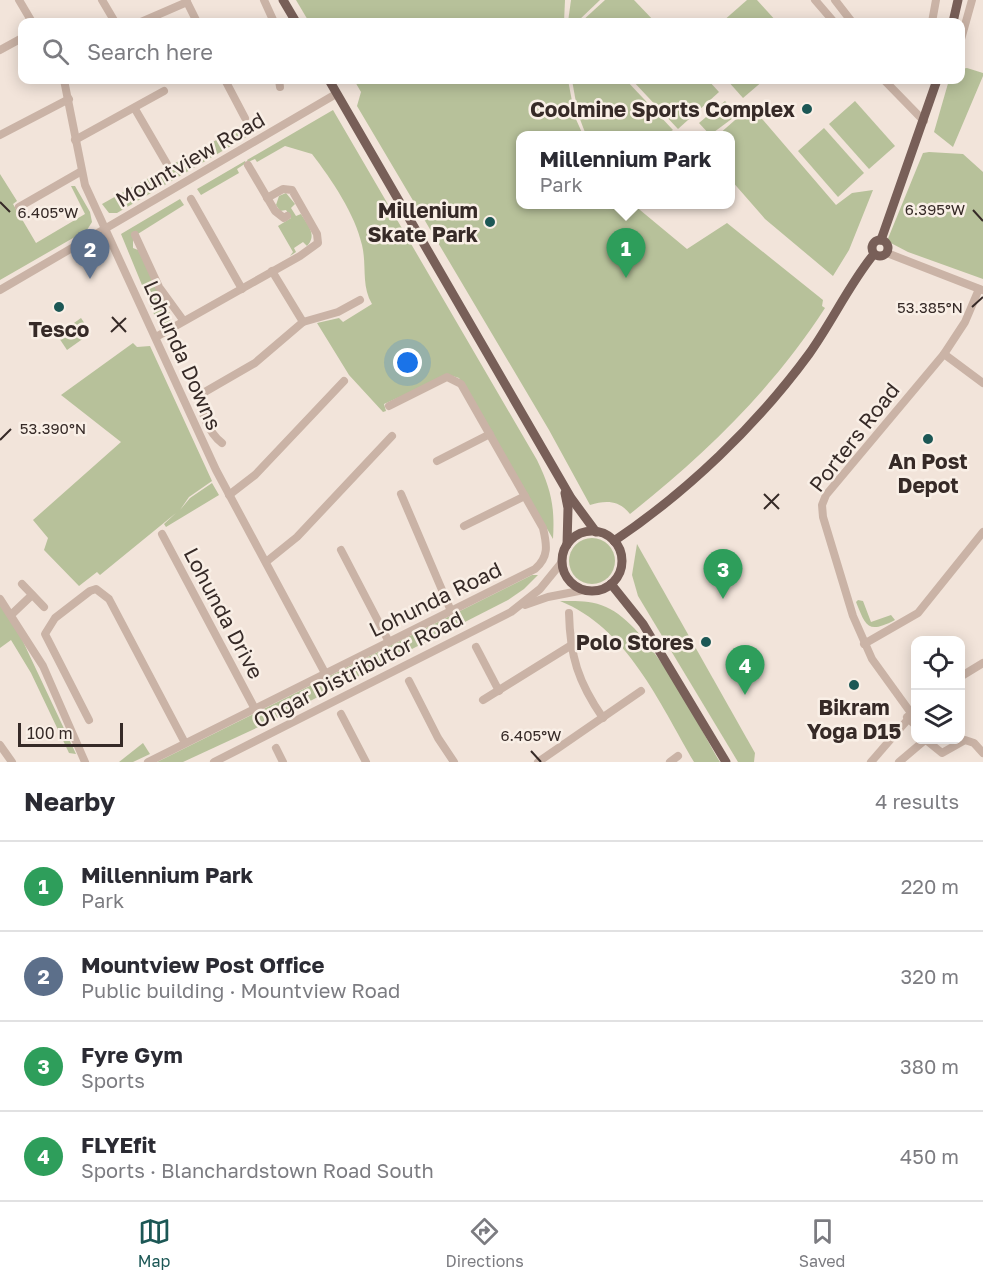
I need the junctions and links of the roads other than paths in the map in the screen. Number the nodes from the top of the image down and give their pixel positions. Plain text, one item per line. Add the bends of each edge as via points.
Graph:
1 (19, 0) edge
2 (102, 0) edge
3 (264, 0) edge
4 (283, 0) edge
5 (815, 0) edge
6 (835, 0) edge
7 (936, 0) edge
8 (958, 0) edge
9 (972, 0) edge
10 (186, 1) edge
11 (30, 18) edge
12 (113, 18) edge
13 (150, 18) edge
14 (195, 18) edge
15 (272, 18) edge
16 (294, 18) edge
17 (831, 18) edge
18 (849, 18) edge
19 (933, 18) edge
20 (954, 18) edge
21 (965, 25) edge
22 (18, 40) edge
23 (0, 50) edge
24 (64, 84) edge
25 (227, 84) edge
26 (331, 84) edge
27 (888, 84) edge
28 (936, 84) edge
29 (164, 91) dead end
30 (336, 94) junction
31 (69, 99) junction
32 (135, 109) junction
33 (245, 118) dead end
34 (924, 121) junction
35 (0, 135) edge
36 (75, 140) junction
37 (167, 164) dead end
38 (248, 165) dead end
39 (80, 172) junction
40 (267, 198) junction
41 (191, 199) dead end
42 (19, 207) dead end
43 (287, 216) dead end
44 (106, 229) junction
45 (135, 235) dead end
46 (881, 240) junction
47 (886, 253) junction
48 (874, 254) junction
49 (272, 271) junction
50 (242, 289) junction
51 (0, 290) edge
52 (981, 290) edge
53 (360, 300) dead end
54 (183, 320) junction
55 (303, 322) junction
56 (156, 337) junction
57 (944, 354) junction
58 (345, 381) dead end
59 (983, 383) edge
60 (389, 406) dead end
61 (490, 434) junction
62 (392, 436) dead end
63 (222, 443) dead end
64 (437, 461) dead end
65 (563, 484) junction
66 (401, 494) dead end
67 (229, 495) junction
68 (525, 496) junction
69 (464, 526) dead end
70 (596, 532) junction
71 (983, 532) edge
72 (162, 534) dead end
73 (614, 541) junction
74 (567, 545) junction
75 (341, 550) dead end
76 (266, 562) junction
77 (562, 562) junction
78 (22, 584) dead end
79 (611, 584) junction
80 (584, 590) junction
81 (32, 595) junction
82 (0, 598) edge
83 (44, 607) dead end
84 (519, 608) junction
85 (451, 611) junction
86 (569, 613) dead end
87 (11, 615) junction
88 (389, 642) junction
89 (864, 644) junction
90 (570, 646) junction
91 (476, 647) dead end
92 (983, 663) edge
93 (325, 673) junction
94 (965, 674) edge
95 (409, 681) dead end
96 (499, 691) junction
97 (641, 691) dead end
98 (483, 700) dead end
99 (255, 709) junction
100 (911, 713) edge
101 (341, 714) dead end
102 (603, 718) junction
103 (89, 720) dead end
104 (965, 740) edge
105 (185, 743) junction
106 (920, 744) edge
107 (930, 744) edge
108 (958, 744) edge
109 (0, 745) edge
110 (276, 748) dead end
111 (983, 753) edge
112 (678, 756) dead end
113 (12, 762) edge
114 (85, 762) edge
115 (148, 762) edge
116 (214, 762) edge
117 (283, 762) edge
118 (366, 762) edge
119 (454, 762) edge
120 (538, 762) edge
121 (670, 762) edge
122 (726, 762) edge
123 (871, 762) edge
124 (899, 762) edge

1 - 11 street
2 - 12 street
3 - 15 street
4 - 16 main road
5 - 17 street
6 - 18 street
7 - 19 street
8 - 20 main road
9 - 21 street
10 - 13 street
10 - 14 street
22 - 23 street
24 - 31 street, Lohunda Downs
25 - 33 street
26 - 30 main road
27 - 34 street
28 - 34 main road
29 - 32 street
30 - 44 street, Mountview Road
30 - 65 main road
31 - 35 street
31 - 36 street, Lohunda Downs
32 - 36 street
32 - 37 street
34 - 46 main road
36 - 39 street, Lohunda Downs
38 - 40 street
39 - 42 street
39 - 44 street, Lohunda Downs
40 - 43 street via 279,215
40 - 49 street via 283,189 291,190 317,234 315,246
41 - 50 street
44 - 51 street, Mountview Road
44 - 56 street, Lohunda Downs
45 - 54 street via 136,246 159,287
46 - 47 main road via 887,246
46 - 48 main road via 874,243
47 - 48 main road
47 - 52 street
48 - 73 main road via 821,337 777,394 702,470
49 - 50 street
49 - 55 street
50 - 54 street
52 - 57 street, Porters Road
53 - 55 street via 338,312
54 - 56 street
55 - 63 street via 255,363 203,393 200,400 216,438
56 - 67 street, Lohunda Downs
57 - 59 street
57 - 89 street, Porters Road via 822,504
58 - 67 street via 255,476
60 - 61 street, Lohunda Road via 447,377 461,384
61 - 64 street
61 - 68 street, Lohunda Road
62 - 76 street via 297,537
65 - 70 main road
65 - 74 main road via 568,508
66 - 85 street
67 - 76 street, Lohunda Downs
68 - 69 street
68 - 85 street, Lohunda Road via 547,543 542,564
70 - 73 main road
70 - 74 main road via 580,534
71 - 89 street via 918,613
72 - 99 street, Lohunda Drive
73 - 79 main road via 622,561
74 - 77 main road
75 - 88 street
76 - 93 street, Lohunda Downs
77 - 80 main road via 568,579
77 - 84 street, Ongar Distributor Road
78 - 81 street
79 - 80 main road via 594,591
79 - 122 main road via 643,624
80 - 84 street, Ongar Distributor Road
81 - 83 street
81 - 87 street
82 - 87 street
84 - 116 street, Ongar Distributor Road
85 - 88 street, Lohunda Road
86 - 90 street
87 - 114 street via 42,666
88 - 93 street, Lohunda Road
89 - 100 street, Porters Road
90 - 96 street
90 - 102 street via 586,692
91 - 96 street
92 - 94 street
93 - 99 street, Lohunda Road
95 - 119 street
96 - 98 street
97 - 102 street
99 - 105 street, Lohunda Road
100 - 123 street
101 - 118 street
102 - 120 street
103 - 105 street via 45,634 55,618 96,589 109,599
104 - 111 street
105 - 115 street, Lohunda Road
106 - 124 street
107 - 108 street via 942,753
109 - 113 street
110 - 117 street
112 - 121 street

